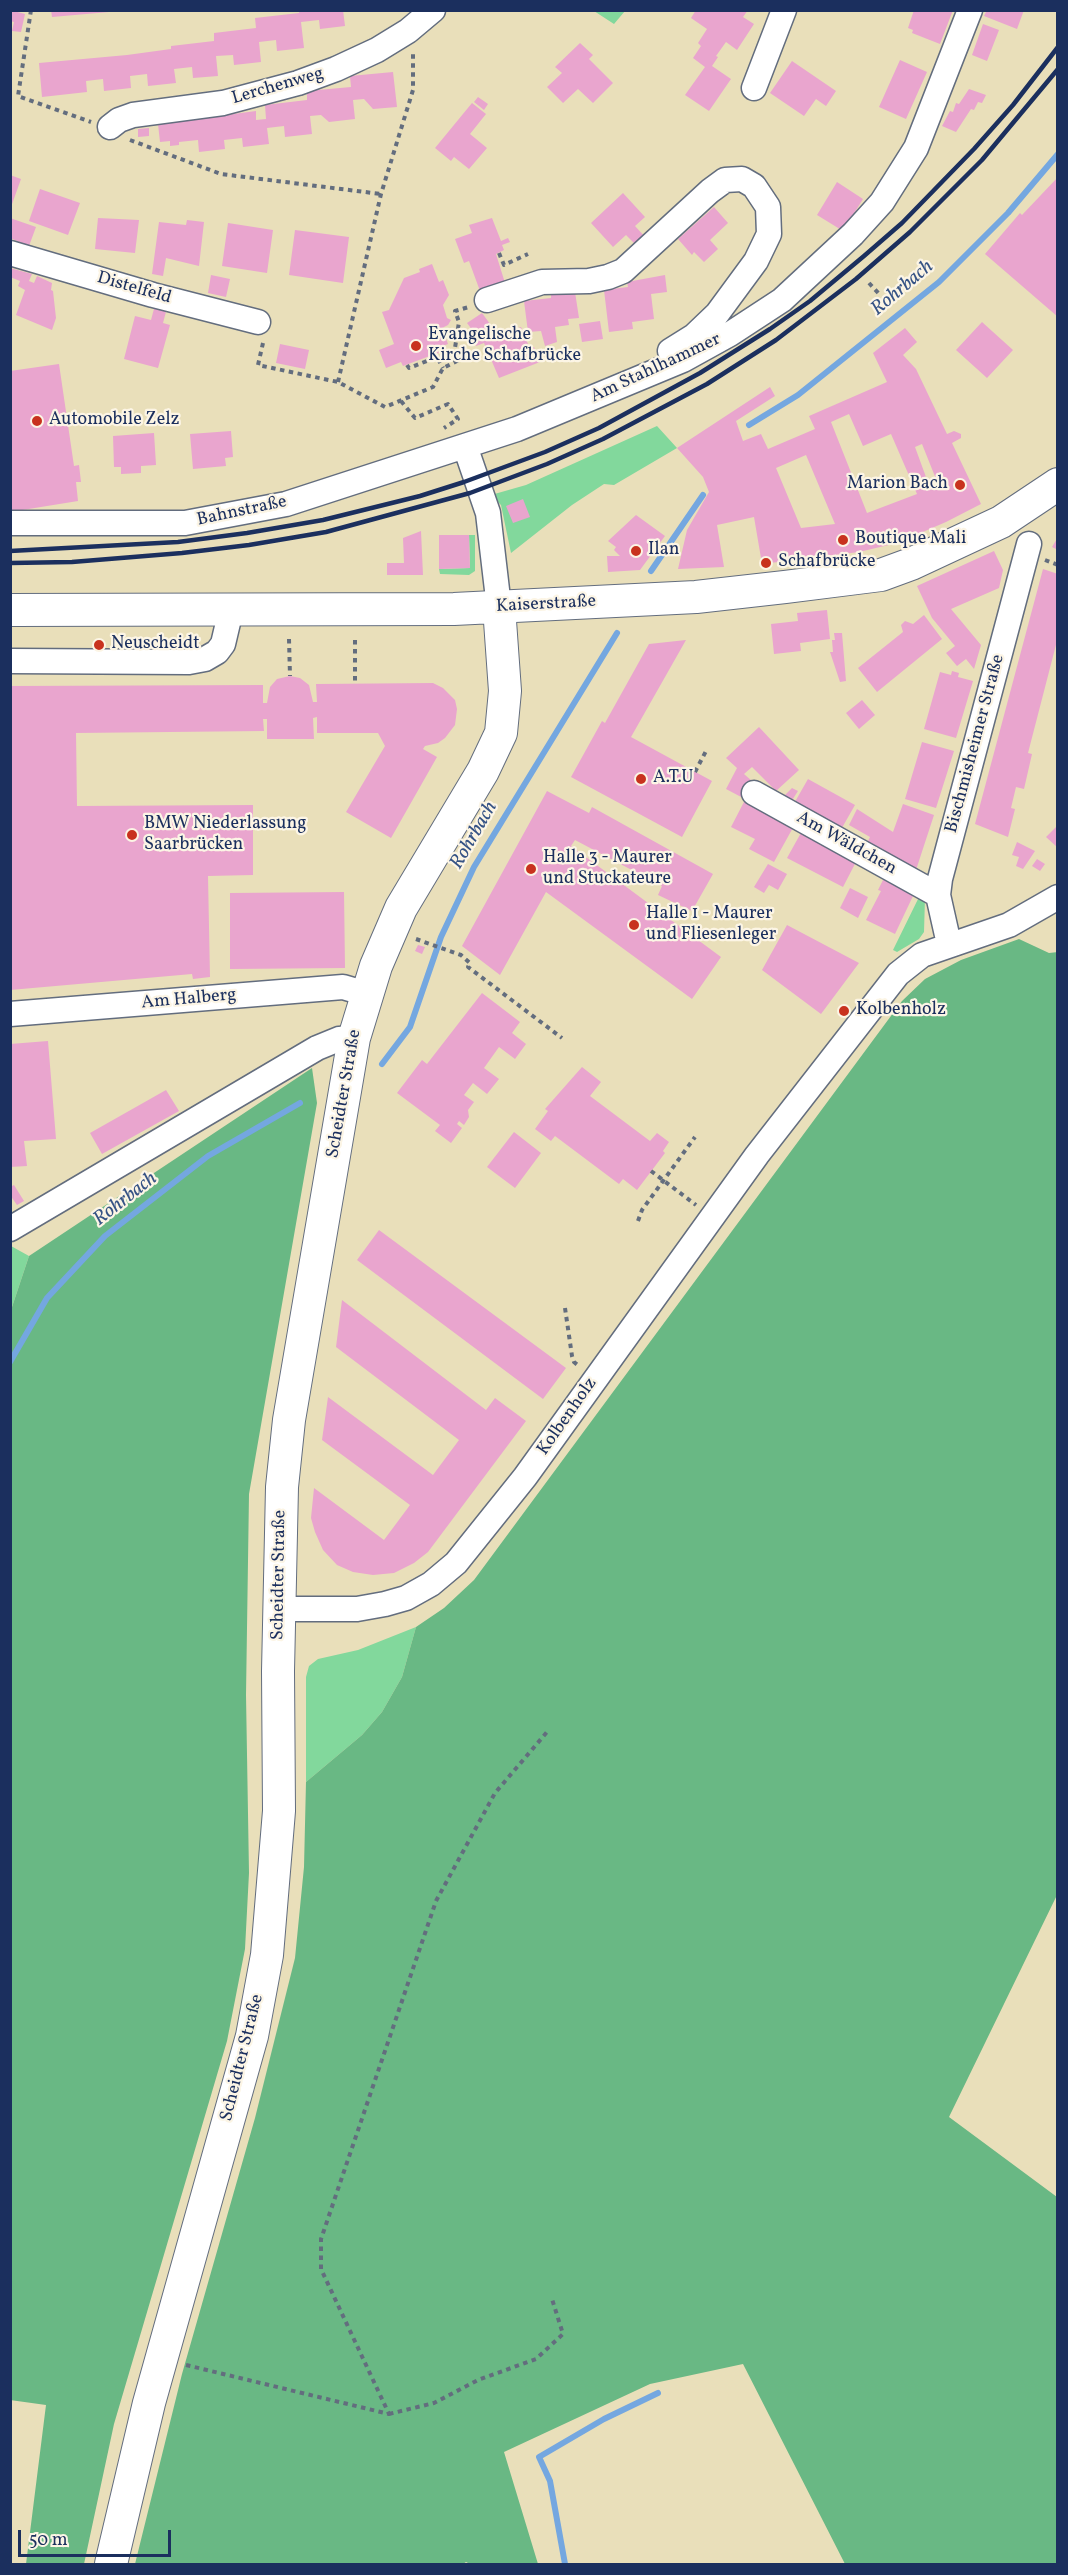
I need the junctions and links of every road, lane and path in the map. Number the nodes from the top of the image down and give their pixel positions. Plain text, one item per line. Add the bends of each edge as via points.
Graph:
1 (31, 10) edge
2 (433, 10) edge
3 (784, 10) edge
4 (970, 10) edge
5 (413, 47) dead end
6 (754, 88) dead end
7 (110, 127) junction
8 (381, 194) junction
9 (10, 253) edge
10 (499, 253) dead end
11 (528, 254) dead end
12 (869, 283) dead end
13 (880, 296) dead end
14 (487, 300) dead end
15 (459, 322) dead end
16 (260, 332) joint
17 (407, 365) dead end
18 (443, 368) junction
19 (338, 382) junction
20 (401, 401) junction
21 (565, 410) junction
22 (440, 431) dead end
23 (465, 446) junction
24 (1058, 484) edge
25 (10, 523) edge
26 (1029, 544) dead end
27 (1051, 563) dead end
28 (1058, 565) edge
29 (499, 607) junction
30 (231, 610) junction
31 (10, 611) edge
32 (289, 639) dead end
33 (355, 640) dead end
34 (10, 661) edge
35 (290, 676) dead end
36 (355, 684) dead end
37 (706, 751) dead end
38 (695, 772) dead end
39 (754, 793) dead end
40 (938, 895) junction
41 (1058, 897) edge
42 (416, 939) dead end
43 (949, 945) junction
44 (367, 994) junction
45 (10, 1014) edge
46 (354, 1038) junction
47 (562, 1038) dead end
48 (695, 1137) dead end
49 (651, 1171) dead end
50 (663, 1180) junction
51 (696, 1205) dead end
52 (638, 1221) dead end
53 (12, 1227) edge
54 (565, 1308) dead end
55 (574, 1362) dead end
56 (279, 1609) junction
57 (547, 1732) dead end
58 (552, 2299) dead end
59 (162, 2359) junction
60 (389, 2414) junction
61 (111, 2565) edge

1 - 7 path via 18,96
2 - 7 street, Lerchenweg via 377,50 298,83 223,103 133,115
3 - 6 street
4 - 21 street, Am Stahlhammer via 916,148 882,202 853,234 782,300 730,334 682,360
5 - 8 path via 413,90
7 - 8 path via 127,139 221,174
8 - 19 path
9 - 16 street, Distelfeld via 153,295
10 - 11 path via 504,264
12 - 13 path
14 - 21 street via 542,282 589,280 623,271 725,180 742,179 754,186 768,207 769,234 756,261 717,314 673,350 588,387
15 - 18 path via 455,348 458,361
16 - 19 path via 258,365
17 - 18 path via 409,368 436,356
18 - 20 path via 433,387
19 - 20 path via 385,407
20 - 22 path via 415,418 448,404 458,419
21 - 23 street, Bahnstraße
23 - 25 street, Bahnstraße via 286,504 236,515 185,523
23 - 29 street via 488,513
24 - 29 main road, Kaiserstraße via 978,535 881,575 705,596
26 - 40 street, Bischmisheimer Straße
27 - 28 path
29 - 30 main road, Kaiserstraße
29 - 44 main road, Scheidter Straße via 505,691 501,733 483,771 401,908
30 - 31 main road, Kaiserstraße
30 - 34 street via 223,644 205,659
32 - 35 path
33 - 36 path
37 - 38 path
39 - 40 street, Am Wäldchen
40 - 43 street, Bischmisheimer Straße
41 - 43 street, Kolbenholz via 1009,925
42 - 47 path via 452,951 470,963 468,967
43 - 56 street, Kolbenholz via 922,955 900,972 797,1101 525,1477 456,1563 431,1584 385,1604 357,1609
44 - 45 street, Am Halberg via 343,987
44 - 46 main road, Scheidter Straße
46 - 53 street via 317,1048
46 - 56 main road, Scheidter Straße via 289,1420 282,1487
48 - 50 path
49 - 50 path
50 - 51 path
50 - 52 path
54 - 55 path
56 - 59 main road, Scheidter Straße via 279,1811 267,1955 252,2036
57 - 60 path via 495,1793 436,1901 321,2239 321,2269
58 - 60 path via 563,2334 536,2359 478,2380 434,2403
59 - 60 path
59 - 61 main road, Scheidter Straße

